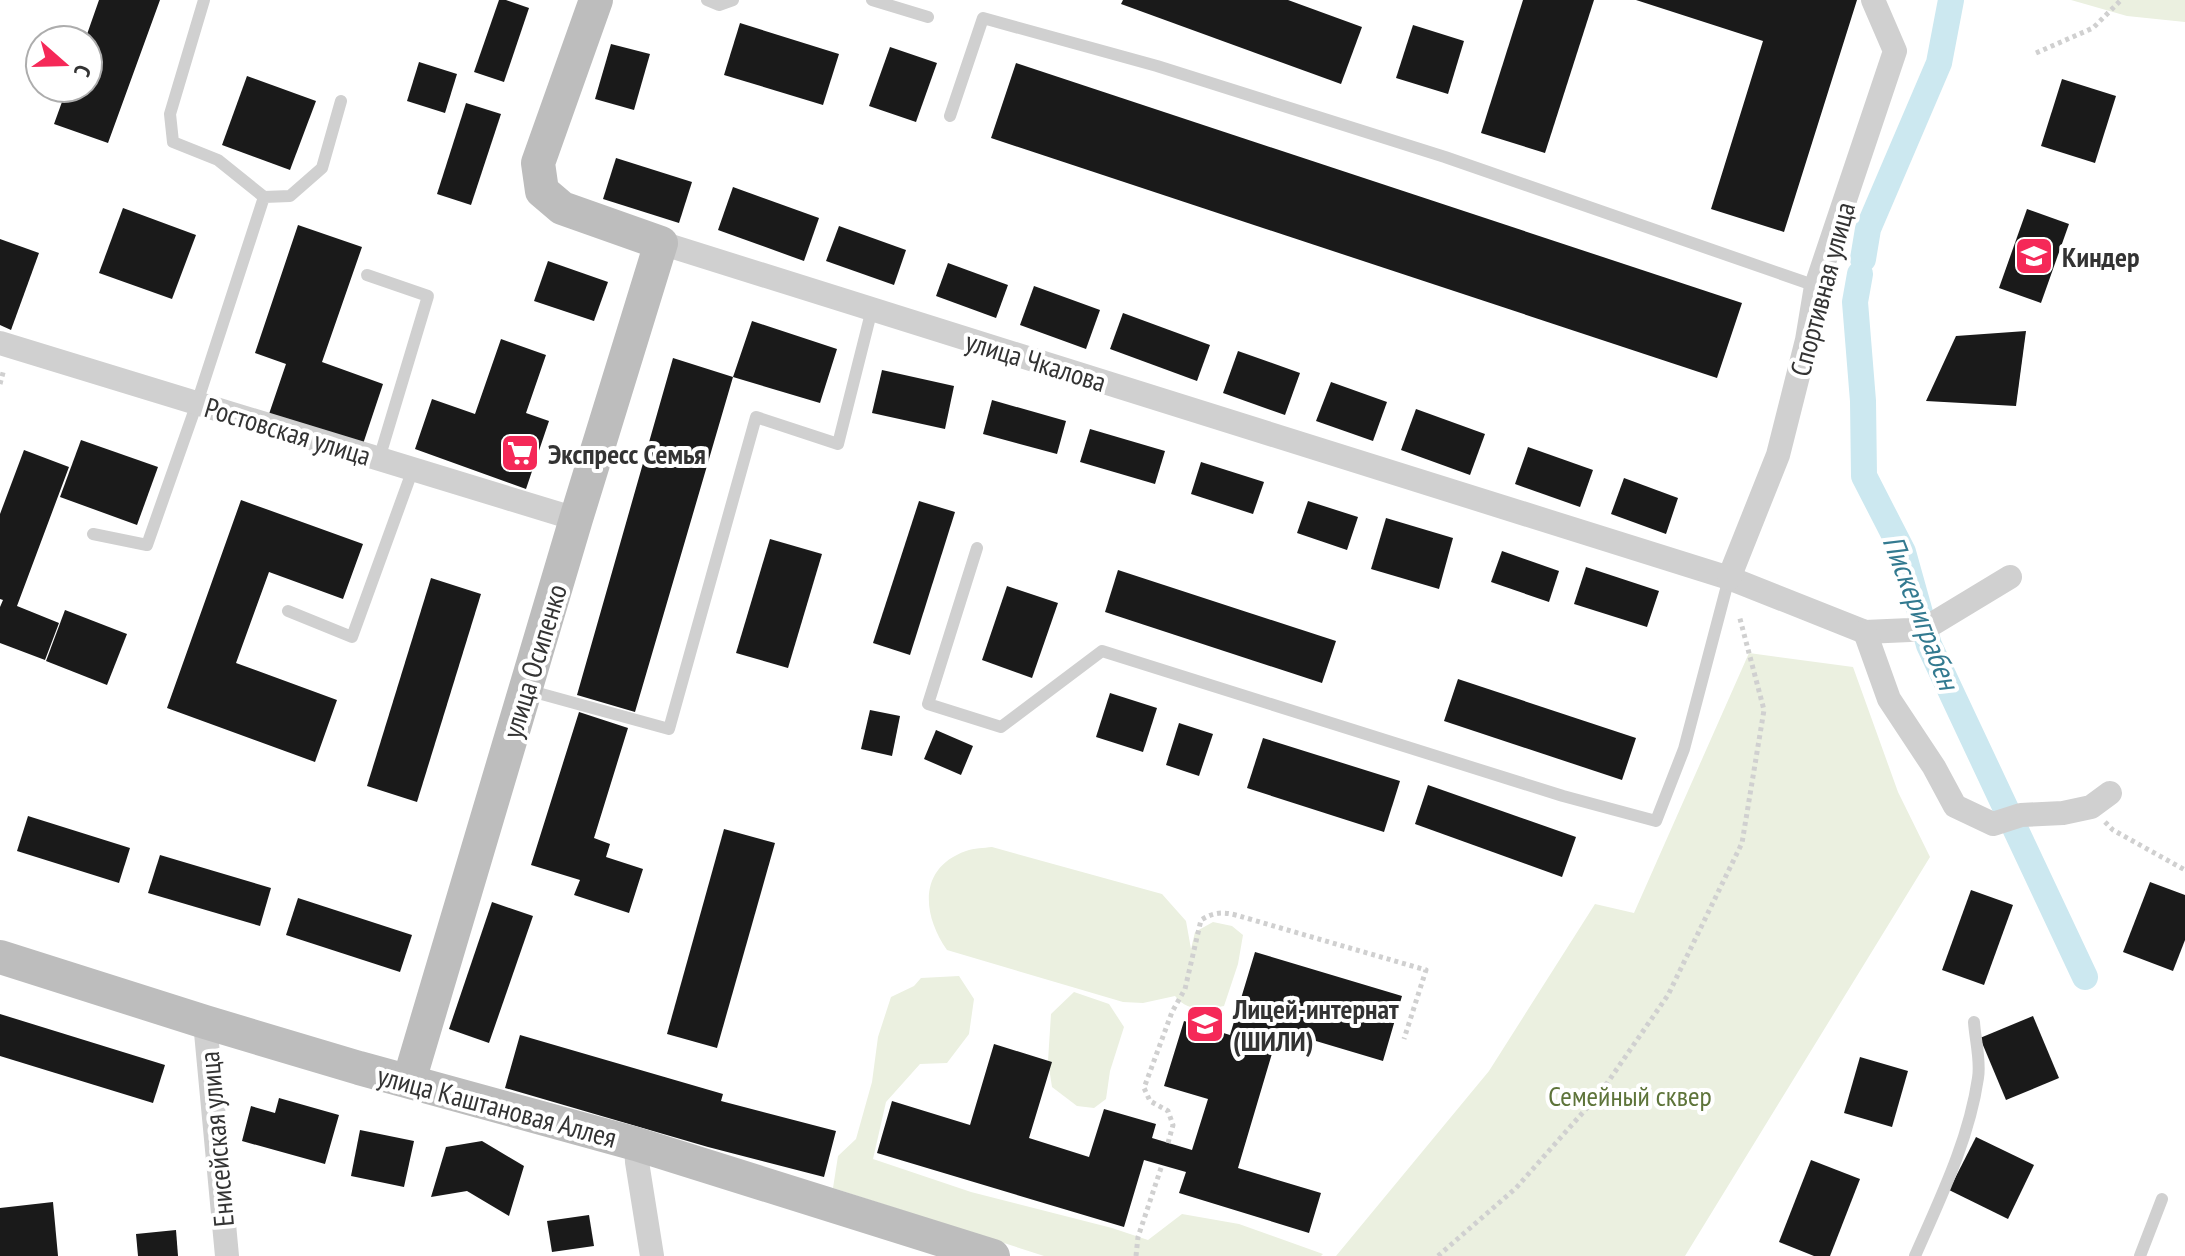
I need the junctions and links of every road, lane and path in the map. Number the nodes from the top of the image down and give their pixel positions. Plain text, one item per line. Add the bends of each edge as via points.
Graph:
1 (204, 0) edge
2 (596, 0) edge
3 (707, 0) edge
4 (733, 0) edge
5 (872, 0) edge
6 (1873, 0) edge
7 (2121, 0) edge
8 (928, 17) dead end
9 (2036, 53) dead end
10 (341, 101) dead end
11 (950, 116) dead end
12 (264, 197) junction
13 (661, 243) junction
14 (367, 275) dead end
15 (1816, 286) junction
16 (872, 309) junction
17 (0, 343) edge
18 (197, 403) junction
19 (379, 459) junction
20 (413, 469) junction
21 (576, 519) junction
22 (93, 534) dead end
23 (977, 548) dead end
24 (2010, 577) dead end
25 (1729, 578) junction
26 (288, 611) dead end
27 (1865, 632) junction
28 (525, 690) junction
29 (2100, 800) joint
30 (2185, 870) edge
31 (0, 957) edge
32 (205, 1022) junction
33 (1974, 1022) dead end
34 (1404, 1039) dead end
35 (409, 1081) junction
36 (1168, 1143) dead end
37 (636, 1144) junction
38 (1162, 1165) dead end
39 (2162, 1199) dead end
40 (227, 1256) edge
41 (652, 1256) edge
42 (993, 1256) edge
43 (1136, 1256) edge
44 (1438, 1256) edge
45 (1915, 1256) edge
46 (2140, 1256) edge

1 - 12 lane via 170,114 173,142 218,160
2 - 13 street, улица Чкалова via 538,163 542,191 562,208
3 - 4 lane via 719,5
5 - 8 lane
6 - 15 street, Спортивная улица via 1895,51
7 - 9 path via 2093,28
10 - 12 lane via 322,168 290,196
11 - 15 lane via 983,18 1157,66 1445,157
12 - 18 lane
13 - 16 street, улица Чкалова
13 - 21 street, улица Осипенко
14 - 19 lane via 428,296
15 - 25 street, Спортивная улица via 1778,455
16 - 25 street, улица Чкалова
16 - 28 lane via 838,444 756,417 669,729
17 - 18 street, Ростовская улица
18 - 19 street, Ростовская улица
18 - 22 lane via 147,545
19 - 20 street, Ростовская улица
20 - 21 street, Ростовская улица
20 - 26 lane via 352,637
21 - 28 street, улица Осипенко
23 - 25 lane via 928,704 1001,727 1102,651 1656,821 1684,749
24 - 27 street via 1934,623
25 - 27 street, улица Чкалова
25 - 44 path via 1764,710 1742,843 1668,995 1601,1092 1516,1188
27 - 29 street via 1889,699 1955,806 1993,824 2021,815 2063,813
28 - 35 street, улица Осипенко
29 - 30 path via 2113,830
31 - 32 street, улица Каштановая Аллея
32 - 35 street, улица Каштановая Аллея
32 - 40 street, Енисейская улица
33 - 45 lane via 1979,1075 1968,1121
34 - 36 path via 1426,970 1224,912 1211,913 1201,920 1185,989 1144,1088 1150,1101 1168,1111 1173,1125
35 - 37 street, улица Каштановая Аллея
37 - 41 street
37 - 42 street, улица Каштановая Аллея
38 - 43 path
39 - 46 lane

